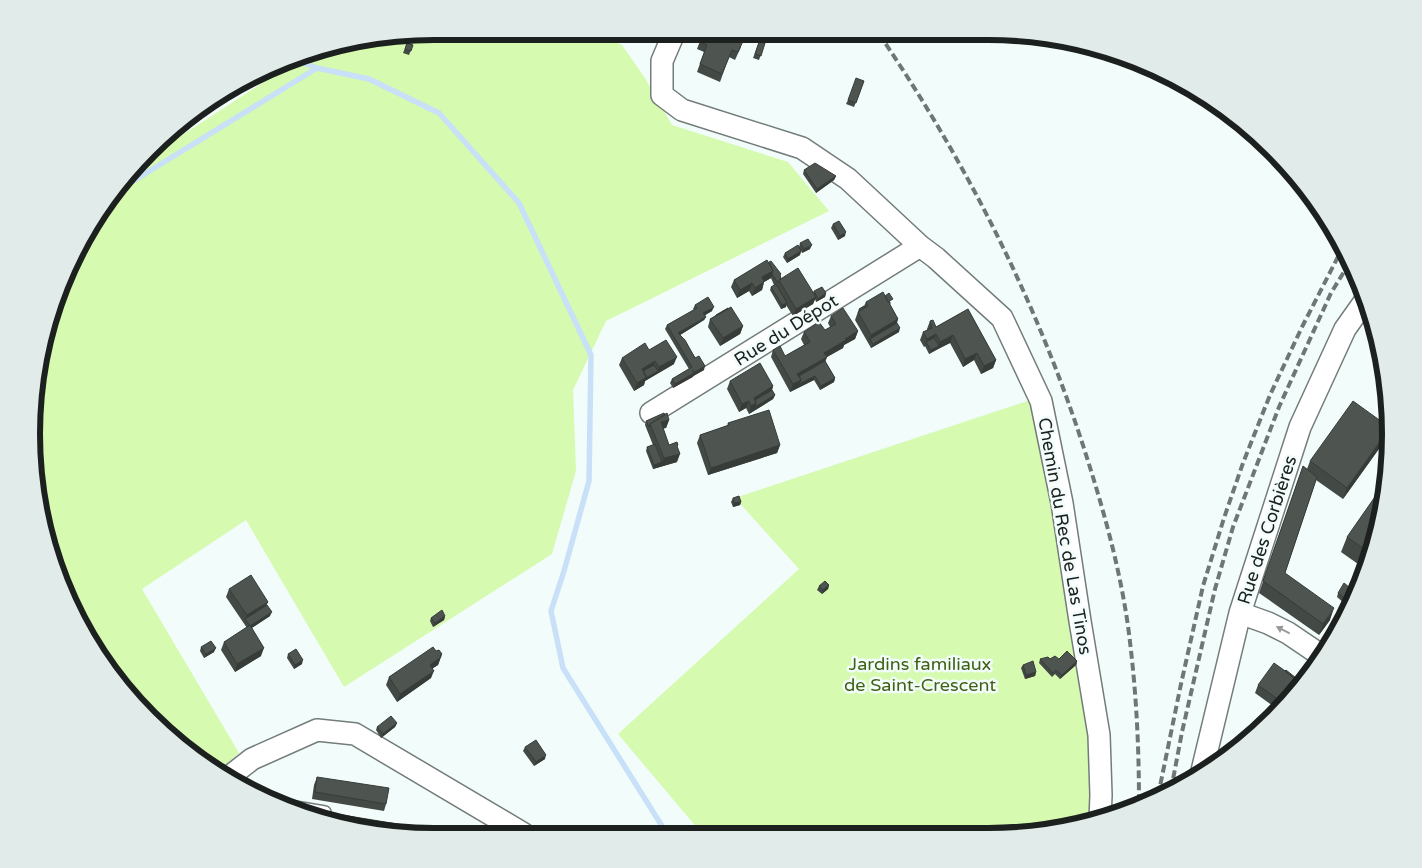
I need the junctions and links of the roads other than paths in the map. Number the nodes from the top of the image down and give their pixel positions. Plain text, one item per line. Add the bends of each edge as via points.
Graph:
1 (671, 40) edge
2 (920, 246) junction
3 (1361, 307) edge
4 (651, 412) dead end
5 (1240, 612) junction
6 (1316, 652) edge
7 (1204, 764) edge
8 (234, 773) edge
9 (321, 811) edge
10 (1100, 812) edge
11 (336, 814) edge
12 (514, 828) edge

1 - 2 street, Chemin du Rec de Las Tinos via 662,61 662,95 682,110 802,148 848,179
2 - 4 street, Rue du Dépot
2 - 10 street, Chemin du Rec de Las Tinos via 1002,318 1041,400 1062,502 1099,735
3 - 5 street, Rue des Corbières via 1345,330 1300,427
6 -> 5 street via 1288,633
5 - 7 street, Rue des Corbières
8 - 12 street via 252,759 316,730 355,734
9 - 11 lane

